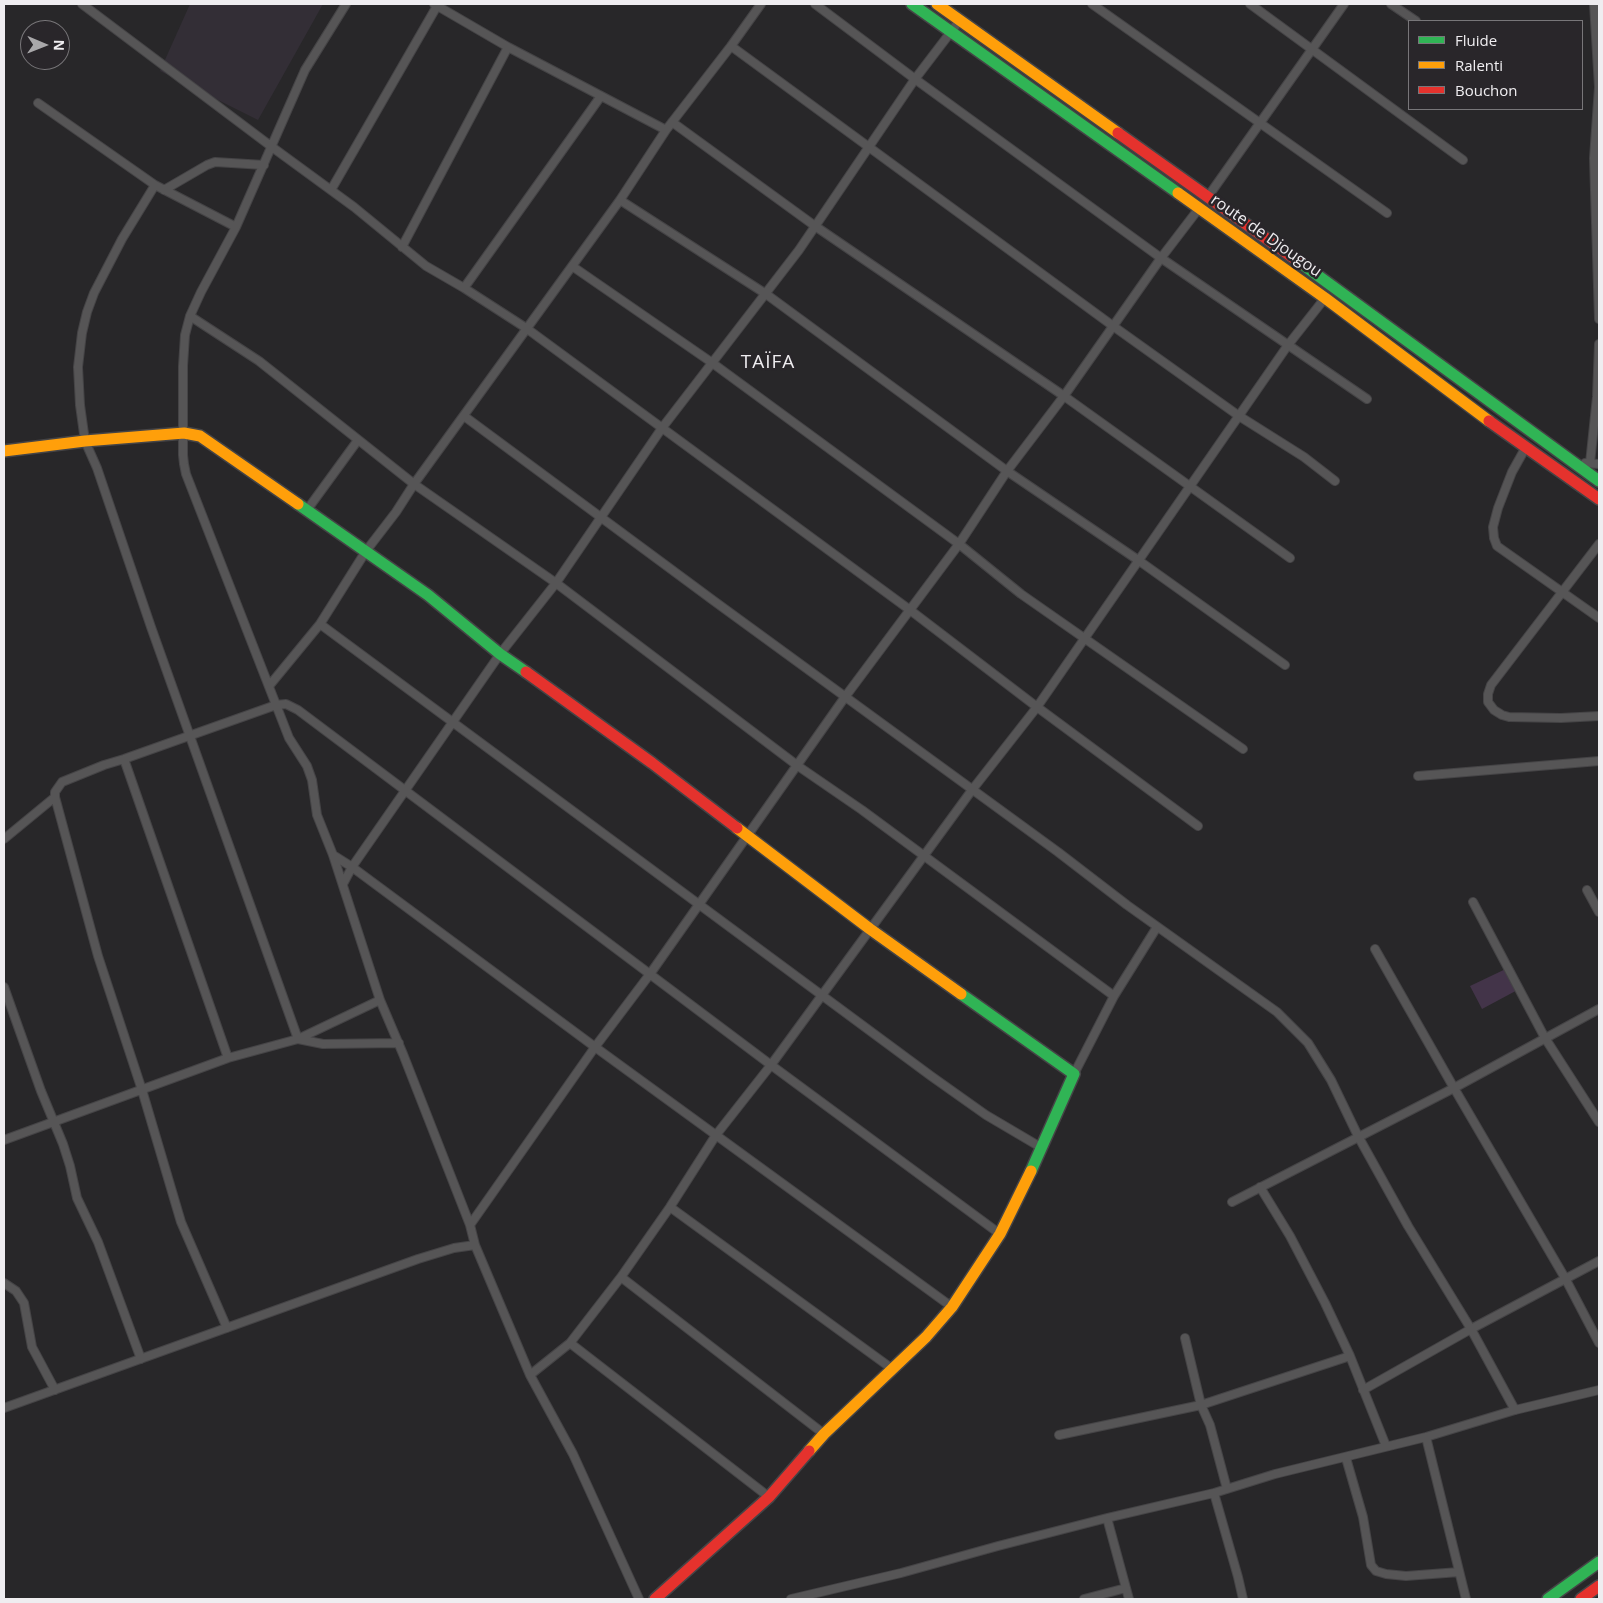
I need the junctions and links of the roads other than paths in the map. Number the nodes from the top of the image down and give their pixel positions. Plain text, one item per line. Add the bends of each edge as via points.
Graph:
1 (82, 4) edge
2 (346, 4) edge
3 (761, 4) edge
4 (815, 4) edge
5 (912, 4) edge
6 (937, 4) edge
7 (1092, 4) edge
8 (1250, 4) edge
9 (1344, 4) edge
10 (1391, 4) edge
11 (1594, 4) edge
12 (436, 5) edge
13 (960, 20) junction
14 (1415, 20) edge
15 (952, 32) junction
16 (1598, 38) edge
17 (731, 46) junction
18 (508, 47) junction
19 (1313, 48) junction
20 (915, 80) junction
21 (601, 96) junction
22 (38, 103) dead end
23 (672, 122) junction
24 (1261, 122) junction
25 (666, 130) junction
26 (272, 147) junction
27 (869, 148) junction
28 (1596, 158) edge
29 (1464, 160) dead end
30 (264, 165) junction
31 (155, 185) junction
32 (164, 190) junction
33 (331, 190) junction
34 (1208, 197) junction
35 (620, 200) junction
36 (1199, 209) junction
37 (1387, 213) dead end
38 (815, 226) junction
39 (236, 228) junction
40 (402, 247) junction
41 (1161, 258) junction
42 (572, 266) junction
43 (1599, 276) edge
44 (464, 288) junction
45 (766, 294) junction
46 (1325, 298) junction
47 (190, 316) junction
48 (1599, 319) edge
49 (1113, 326) junction
50 (526, 328) junction
51 (1599, 344) edge
52 (1288, 345) junction
53 (711, 362) junction
54 (1064, 396) junction
55 (1367, 399) dead end
56 (464, 416) junction
57 (1239, 416) junction
58 (662, 428) junction
59 (184, 433) junction
60 (358, 440) junction
61 (85, 441) junction
62 (1526, 447) junction
63 (4, 451) edge
64 (1590, 463) junction
65 (1575, 464) junction
66 (1599, 464) edge
67 (1007, 471) junction
68 (1335, 481) dead end
69 (1599, 481) edge
70 (414, 484) junction
71 (1189, 487) junction
72 (1599, 499) edge
73 (307, 510) junction
74 (600, 517) junction
75 (959, 544) junction
76 (1599, 544) edge
77 (366, 551) junction
78 (1290, 558) dead end
79 (1138, 560) junction
80 (556, 583) junction
81 (1563, 592) junction
82 (910, 610) junction
83 (1599, 618) edge
84 (320, 624) junction
85 (1085, 638) junction
86 (500, 654) junction
87 (1284, 665) dead end
88 (269, 686) junction
89 (845, 697) junction
90 (276, 705) junction
91 (1037, 708) junction
92 (1599, 716) edge
93 (454, 723) junction
94 (190, 736) junction
95 (1243, 749) dead end
96 (124, 759) junction
97 (1599, 761) edge
98 (798, 766) junction
99 (1418, 776) dead end
100 (972, 790) junction
101 (406, 791) junction
102 (55, 798) junction
103 (1198, 826) dead end
104 (748, 835) junction
105 (4, 839) edge
106 (333, 855) junction
107 (923, 857) junction
108 (352, 866) junction
109 (342, 884) junction
110 (1587, 890) dead end
111 (1473, 902) dead end
112 (699, 905) junction
113 (1599, 912) edge
114 (1157, 927) junction
115 (870, 929) junction
116 (1376, 949) dead end
117 (650, 974) junction
118 (4, 987) edge
119 (821, 996) junction
120 (1114, 996) junction
121 (380, 1000) junction
122 (1599, 1009) edge
123 (1545, 1038) junction
124 (298, 1039) junction
125 (399, 1043) junction
126 (595, 1047) junction
127 (228, 1058) junction
128 (771, 1065) junction
129 (1074, 1074) junction
130 (1454, 1088) junction
131 (142, 1090) junction
132 (1599, 1122) edge
133 (54, 1123) junction
134 (716, 1135) junction
135 (1358, 1136) junction
136 (4, 1140) edge
137 (1042, 1148) junction
138 (1260, 1187) junction
139 (1232, 1202) dead end
140 (670, 1207) junction
141 (470, 1224) junction
142 (1000, 1234) junction
143 (476, 1245) junction
144 (1599, 1261) edge
145 (622, 1277) junction
146 (1566, 1278) junction
147 (4, 1283) edge
148 (952, 1307) junction
149 (227, 1328) junction
150 (1471, 1329) junction
151 (1185, 1338) dead end
152 (570, 1343) junction
153 (1599, 1343) edge
154 (1350, 1356) junction
155 (141, 1360) junction
156 (891, 1368) junction
157 (530, 1375) junction
158 (55, 1390) junction
159 (1364, 1390) junction
160 (1599, 1390) edge
161 (1201, 1404) junction
162 (4, 1408) edge
163 (1516, 1410) junction
164 (824, 1434) junction
165 (1059, 1435) dead end
166 (1426, 1437) junction
167 (1386, 1446) junction
168 (1346, 1458) junction
169 (1227, 1489) junction
170 (1214, 1493) junction
171 (769, 1497) junction
172 (1106, 1518) junction
173 (1599, 1562) edge
174 (1459, 1572) junction
175 (1599, 1586) edge
176 (1126, 1588) junction
177 (639, 1599) edge
178 (655, 1599) edge
179 (791, 1599) edge
180 (1084, 1599) edge
181 (1129, 1599) edge
182 (1243, 1599) edge
183 (1466, 1599) edge
184 (1548, 1599) edge
185 (1581, 1599) edge

1 - 26 street
2 - 26 street via 305,70
3 - 17 street
4 - 20 street
5 - 15 main road, route de Djougou
6 - 13 main road, route de Djougou
7 - 24 street
8 - 19 street
9 - 19 street
10 - 14 street
11 - 16 street
12 - 18 street
12 - 33 street
13 - 15 street
13 - 34 main road, route de Djougou
15 - 20 street
15 - 36 main road, route de Djougou
16 - 28 street
17 - 23 street
17 - 27 street
18 - 21 street
18 - 40 street
19 - 24 street
19 - 29 street
20 - 27 street
20 - 41 street
21 - 25 street
21 - 44 street
22 - 31 street
23 - 25 street
23 - 38 street
24 - 34 street
24 - 37 street
25 - 35 street
26 - 30 street
26 - 33 street
27 - 38 street
27 - 49 street
28 - 43 street
30 - 32 street via 215,162
30 - 39 street
31 - 32 street
31 - 61 street via 122,239 87,312 78,367
32 - 39 street
33 - 40 street
34 - 36 street
34 - 65 main road, route de Djougou
35 - 42 street
35 - 45 street
36 - 41 street
36 - 46 main road, route de Djougou
38 - 45 street
38 - 54 street
39 - 47 street
40 - 44 street via 426,266
41 - 49 street
41 - 52 street
42 - 50 street
42 - 53 street
43 - 48 street
44 - 50 street
45 - 53 street
45 - 67 street
46 - 52 street
46 - 62 main road, route de Djougou
47 - 59 street via 183,366
47 - 60 street via 259,361
49 - 54 street
49 - 57 street
50 - 56 street
50 - 58 street
51 - 64 street
52 - 55 street
52 - 57 street
53 - 58 street
53 - 75 street
54 - 67 street
54 - 71 street
56 - 70 street
56 - 74 street
57 - 68 street
57 - 71 street
58 - 74 street
58 - 82 street
59 - 61 main road
59 - 73 main road via 200,436
59 - 88 street via 182,455 186,474
60 - 70 street
60 - 73 street
61 - 63 main road
61 - 94 street
62 - 72 main road, route de Djougou
62 - 81 street via 1498,508 1494,538 1497,546
64 - 65 street
64 - 66 street
65 - 69 main road, route de Djougou
67 - 75 street
67 - 79 street
70 - 77 street
70 - 80 street
71 - 78 street
71 - 79 street
73 - 77 main road
74 - 80 street
74 - 89 street
75 - 82 street
75 - 85 street via 1021,594
76 - 81 street
77 - 84 street
77 - 86 main road via 428,595
79 - 85 street
79 - 87 street
80 - 86 street
80 - 98 street
81 - 83 street
81 - 92 street via 1491,685 1488,702 1494,710 1510,717
82 - 89 street
82 - 91 street
84 - 88 street
84 - 93 street
85 - 91 street
85 - 95 street
86 - 93 street
86 - 104 main road
88 - 90 street
89 - 98 street
89 - 100 street
90 - 94 street
90 - 101 street via 286,704 298,710
90 - 106 street via 289,738 307,766 317,815
91 - 100 street
91 - 103 street
93 - 101 street
93 - 112 street
94 - 96 street
94 - 124 street
96 - 102 street via 62,782
96 - 127 street
97 - 99 street
98 - 104 street
98 - 107 street
100 - 107 street
100 - 114 street
101 - 108 street
101 - 117 street
102 - 105 street
102 - 131 street via 98,956
104 - 112 street
104 - 115 main road
106 - 108 street
106 - 109 street
107 - 115 street
107 - 120 street
108 - 109 street
108 - 126 street
109 - 121 street
110 - 113 street
111 - 123 street
112 - 117 street
112 - 119 street
114 - 120 street
114 - 135 street via 1277,1012 1308,1043 1331,1080
115 - 119 street
115 - 129 main road
116 - 130 street
117 - 126 street
117 - 128 street
118 - 133 street
119 - 128 street
119 - 137 street via 986,1116
120 - 129 street
121 - 124 street
121 - 125 street
122 - 123 street
123 - 130 street
123 - 132 street
124 - 125 street via 323,1044
124 - 127 street
125 - 141 street
126 - 134 street
126 - 141 street
127 - 131 street
128 - 134 street
128 - 142 street
129 - 137 main road
130 - 135 street
130 - 146 street
131 - 133 street
131 - 149 street via 181,1222
133 - 136 street
133 - 155 street via 70,1166 77,1198 98,1242
134 - 140 street
134 - 148 street
135 - 138 street
135 - 150 street
137 - 142 main road
138 - 139 street
138 - 154 street via 1321,1294
140 - 145 street
140 - 156 street
141 - 143 street
142 - 148 main road
143 - 149 street via 418,1259
143 - 157 street
144 - 146 street
145 - 152 street
145 - 164 street
146 - 150 street
146 - 153 street
147 - 158 street via 16,1291 24,1303 32,1347
148 - 156 main road via 926,1337
149 - 155 street
150 - 159 street
150 - 163 street
151 - 161 street
152 - 157 street
152 - 171 street
154 - 159 street
154 - 161 street
155 - 158 street
156 - 164 main road
157 - 177 street via 573,1454
158 - 162 street
159 - 167 street
160 - 163 street
161 - 165 street
161 - 169 street
163 - 166 street
164 - 171 main road
166 - 167 street
166 - 174 street
167 - 168 street
168 - 169 street
168 - 174 street via 1363,1517 1371,1565 1376,1571 1397,1576
169 - 170 street
170 - 172 street
170 - 182 street
171 - 178 main road
172 - 176 street
172 - 179 street via 901,1574
173 - 184 main road
174 - 183 street
175 - 185 main road
176 - 180 street
176 - 181 street

